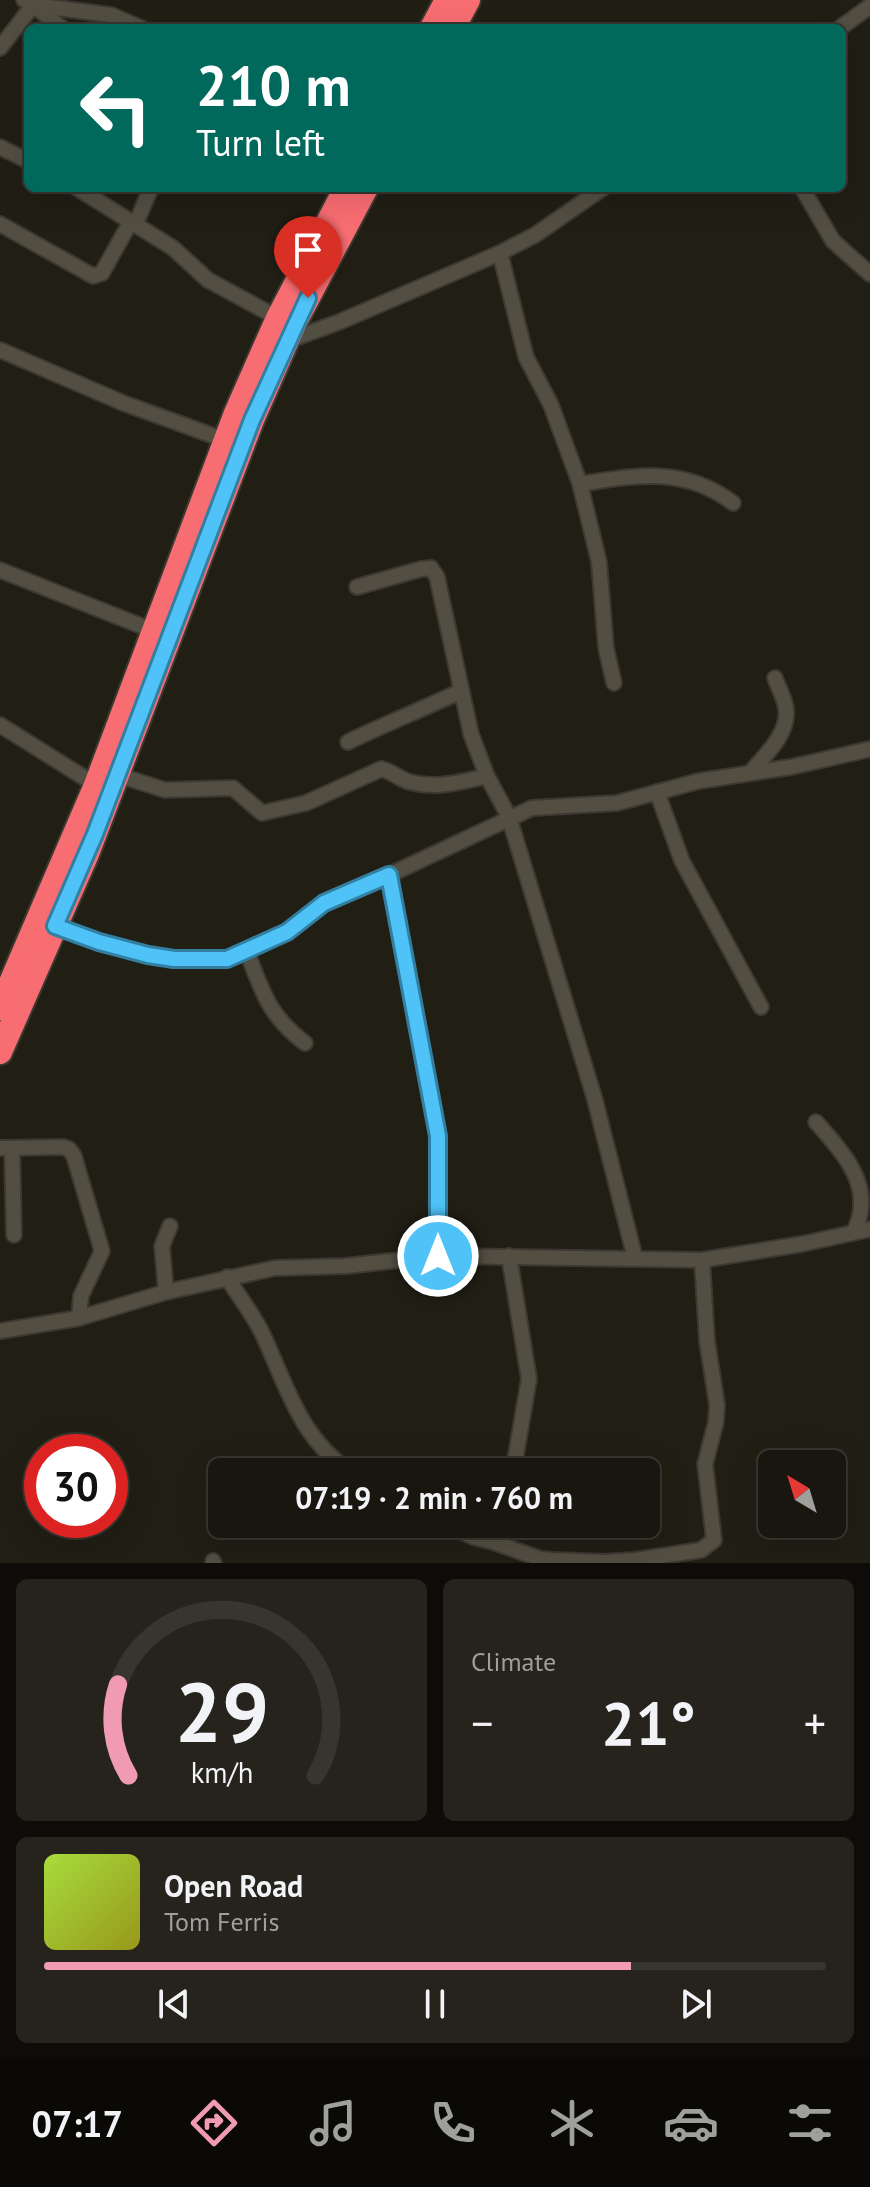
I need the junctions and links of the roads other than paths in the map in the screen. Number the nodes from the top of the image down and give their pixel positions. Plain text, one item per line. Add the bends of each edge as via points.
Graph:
1 (447, 0) edge
2 (468, 0) edge
3 (31, 2) edge
4 (870, 6) edge
5 (57, 24) edge
6 (132, 24) edge
7 (434, 24) edge
8 (455, 24) edge
9 (845, 24) edge
10 (0, 48) edge
11 (0, 147) edge
12 (24, 159) edge
13 (84, 192) edge
14 (149, 192) edge
15 (344, 192) edge
16 (364, 192) edge
17 (597, 192) edge
18 (804, 192) edge
19 (133, 222) junction
20 (0, 224) edge
21 (500, 253) junction
22 (870, 274) edge
23 (282, 330) junction
24 (0, 350) edge
25 (225, 440) junction
26 (580, 484) junction
27 (733, 503) dead end
28 (0, 570) edge
29 (357, 587) dead end
30 (162, 634) junction
31 (775, 678) dead end
32 (614, 683) dead end
33 (461, 691) junction
34 (0, 725) edge
35 (348, 742) dead end
36 (870, 749) edge
37 (751, 772) junction
38 (487, 776) junction
39 (107, 780) junction
40 (657, 792) junction
41 (509, 817) junction
42 (389, 875) junction
43 (55, 926) junction
44 (247, 952) junction
45 (761, 1007) dead end
46 (0, 1008) edge
47 (305, 1043) dead end
48 (0, 1052) edge
49 (816, 1122) dead end
50 (6, 1148) edge
51 (170, 1226) dead end
52 (870, 1229) edge
53 (854, 1232) junction
54 (14, 1235) dead end
55 (438, 1256) junction
56 (509, 1256) junction
57 (635, 1258) junction
58 (702, 1260) junction
59 (227, 1277) junction
60 (166, 1292) junction
61 (79, 1318) junction
62 (0, 1331) edge
63 (332, 1458) edge
64 (515, 1458) edge
65 (475, 1538) edge
66 (701, 1550) junction
67 (510, 1555) edge
68 (709, 1563) edge

1 - 7 highway
2 - 8 highway
3 - 5 street
3 - 6 street via 111,15
3 - 10 street
4 - 9 street
11 - 12 street
13 - 19 street
14 - 19 street
15 - 23 highway
16 - 23 highway
17 - 21 street
18 - 22 street via 833,241
19 - 20 street via 102,273 93,276
19 - 23 street
21 - 23 street via 339,322
21 - 26 street via 526,357 551,405
23 - 25 highway
23 - 30 highway via 247,433
24 - 25 street
25 - 30 highway
26 - 27 street via 673,477 719,492
26 - 32 street via 599,562
28 - 30 street
29 - 33 street via 421,569 435,571
30 - 39 highway
31 - 37 street via 786,709 785,723
33 - 35 street
33 - 38 street
34 - 39 street
36 - 37 street
37 - 40 street
38 - 39 street via 429,785 381,769 306,803 262,813 233,788 165,790
38 - 41 street
39 - 43 highway via 87,854
39 - 46 highway
40 - 41 street via 617,803 532,808
40 - 45 street via 682,861
41 - 42 street
41 - 57 street via 595,1100
42 - 44 street via 324,903 287,932
42 - 55 street via 438,1136
43 - 44 street via 174,959 227,959
43 - 48 highway
44 - 47 street via 265,999 284,1027
49 - 53 street via 845,1155 855,1178 862,1207
50 - 54 street
50 - 61 street via 63,1147 74,1156 102,1244 81,1296
51 - 60 street via 162,1246
52 - 53 street
53 - 58 street
55 - 56 street
55 - 59 street via 275,1268
56 - 57 street
56 - 64 street via 529,1379
57 - 58 street
58 - 66 street via 717,1405 705,1464 714,1540
59 - 60 street
59 - 63 street via 262,1332 283,1387 312,1436
60 - 61 street
61 - 62 street
65 - 67 street
66 - 67 street via 603,1562
66 - 68 street

